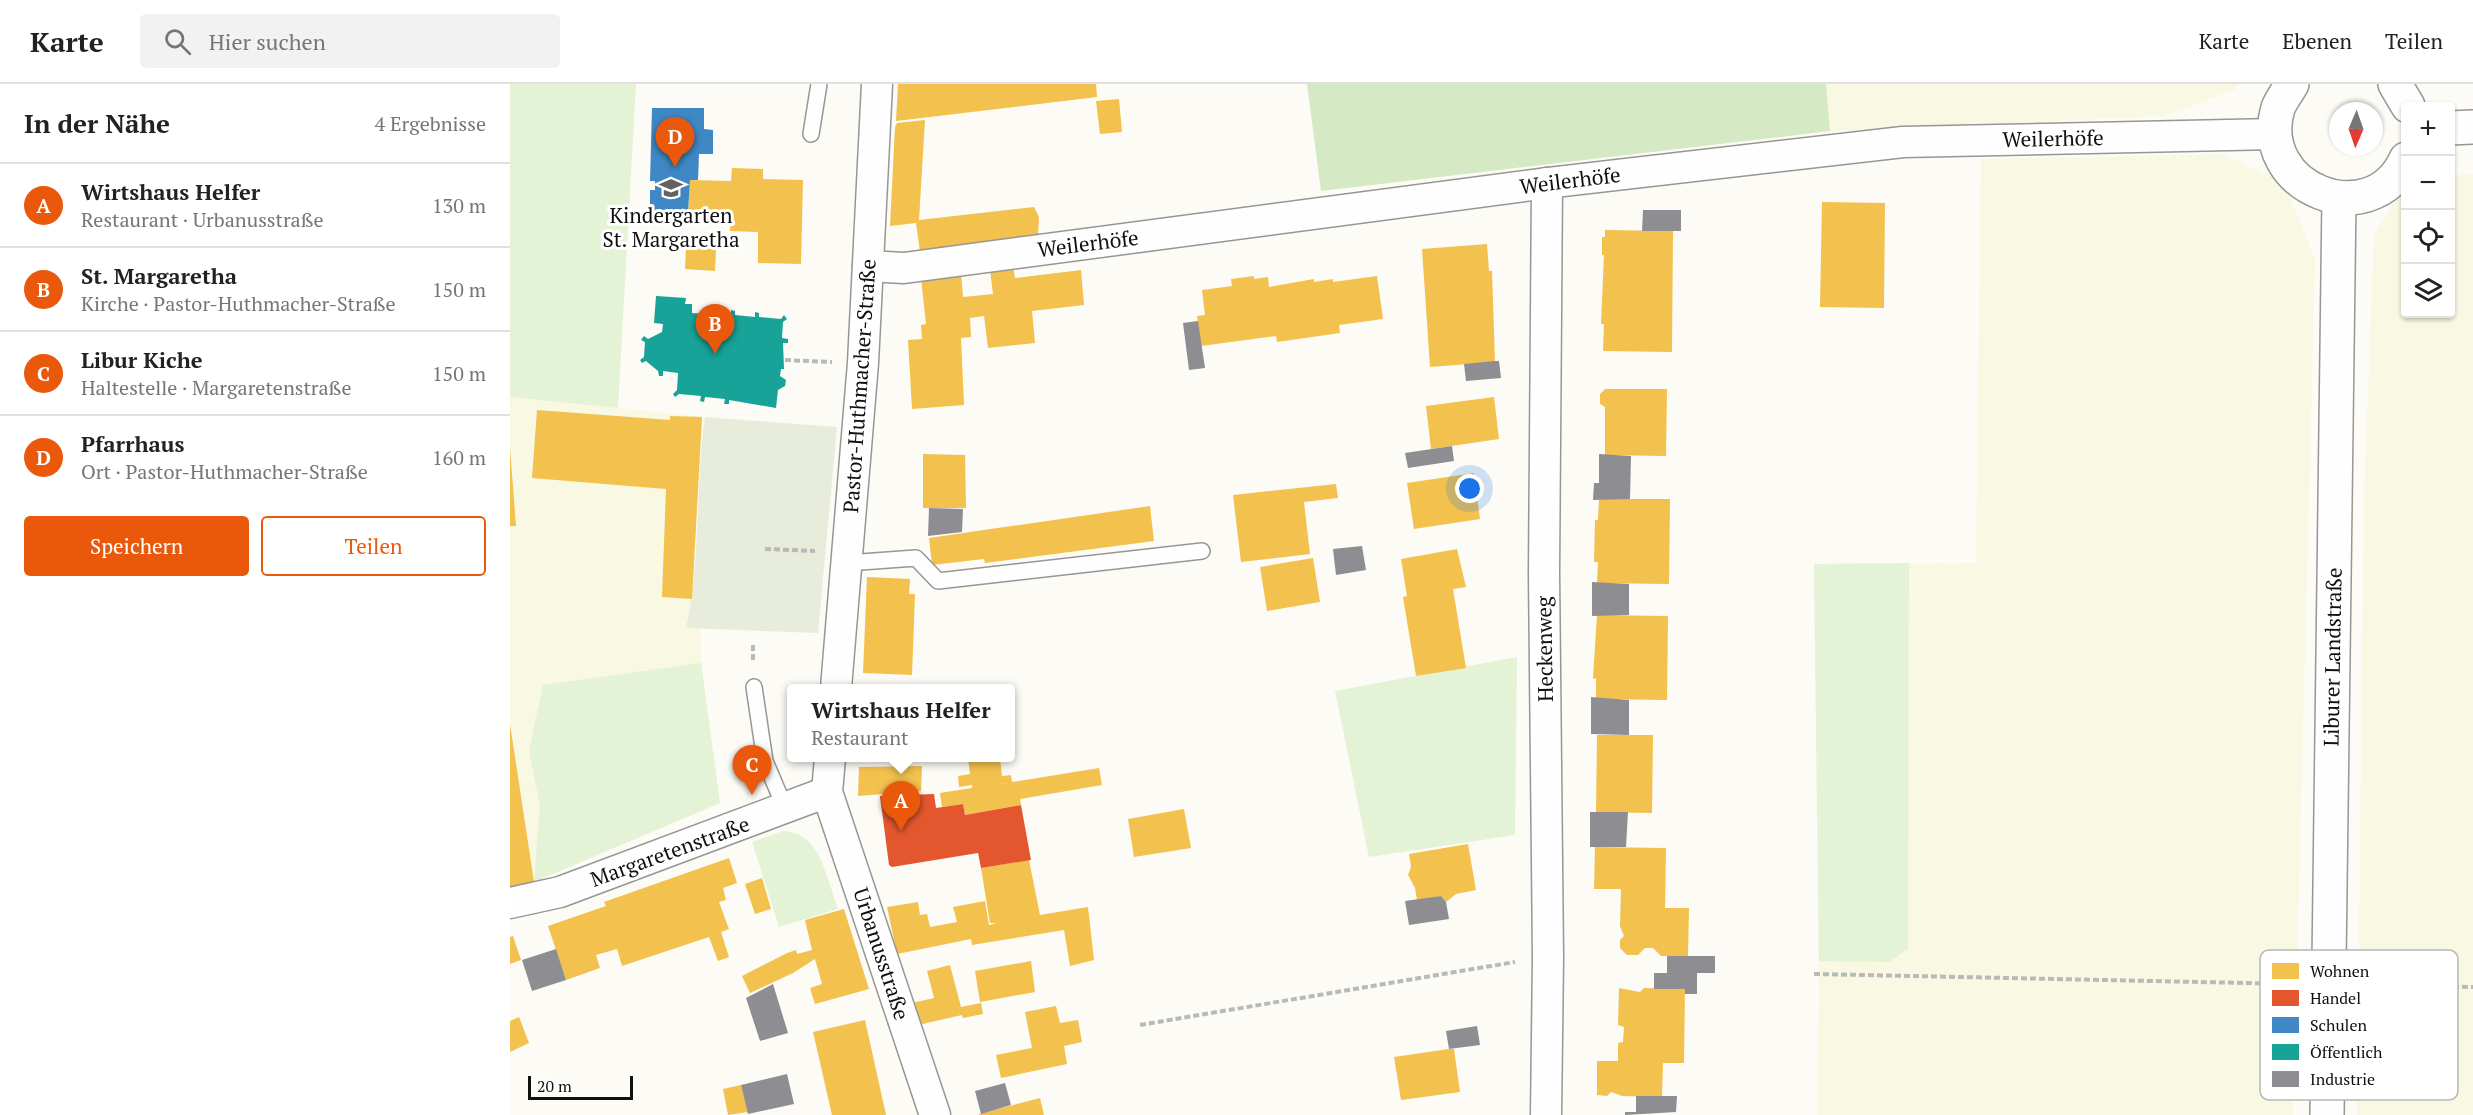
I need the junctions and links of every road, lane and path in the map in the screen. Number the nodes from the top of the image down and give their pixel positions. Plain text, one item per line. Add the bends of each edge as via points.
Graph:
1 (819, 84) edge
2 (877, 84) edge
3 (2292, 84) edge
4 (2395, 84) edge
5 (2406, 102) edge
6 (2473, 127) edge
7 (2455, 128) edge
8 (811, 134) dead end
9 (2275, 134) junction
10 (2401, 166) edge
11 (1547, 183) junction
12 (2339, 198) junction
13 (868, 266) junction
14 (785, 360) dead end
15 (863, 363) junction
16 (765, 549) dead end
17 (1202, 551) dead end
18 (848, 558) junction
19 (836, 684) edge
20 (754, 687) dead end
21 (830, 762) edge
22 (827, 792) junction
23 (785, 808) junction
24 (510, 903) edge
25 (2329, 950) edge
26 (1548, 958) junction
27 (1814, 974) dead end
28 (2260, 983) edge
29 (2458, 987) edge
30 (2473, 987) edge
31 (1140, 1025) dead end
32 (2327, 1100) edge
33 (935, 1115) edge
34 (1545, 1115) edge
35 (2327, 1115) edge

1 - 8 lane
2 - 13 street, Pastor-Huthmacher-Straße
3 - 9 street via 2278,107
4 - 5 street
6 - 7 street
9 - 11 street, Weilerhöfe via 1903,142
9 - 12 street via 2281,158 2295,178 2315,192
10 - 12 street via 2376,191
11 - 13 street, Weilerhöfe via 903,268
11 - 26 street, Heckenweg via 1544,573
12 - 25 street, Liburer Landstraße
13 - 15 street, Pastor-Huthmacher-Straße
14 - 15 path
15 - 18 street, Pastor-Huthmacher-Straße
16 - 18 path
17 - 18 lane via 938,581 916,558
18 - 19 street, Pastor-Huthmacher-Straße
20 - 23 lane via 765,761
21 - 22 street
22 - 23 street, Margaretenstraße
22 - 33 street, Urbanusstraße
23 - 24 street, Margaretenstraße via 560,892
26 - 31 path
26 - 34 street, Heckenweg
27 - 28 path
29 - 30 path
32 - 35 street, Liburer Landstraße

